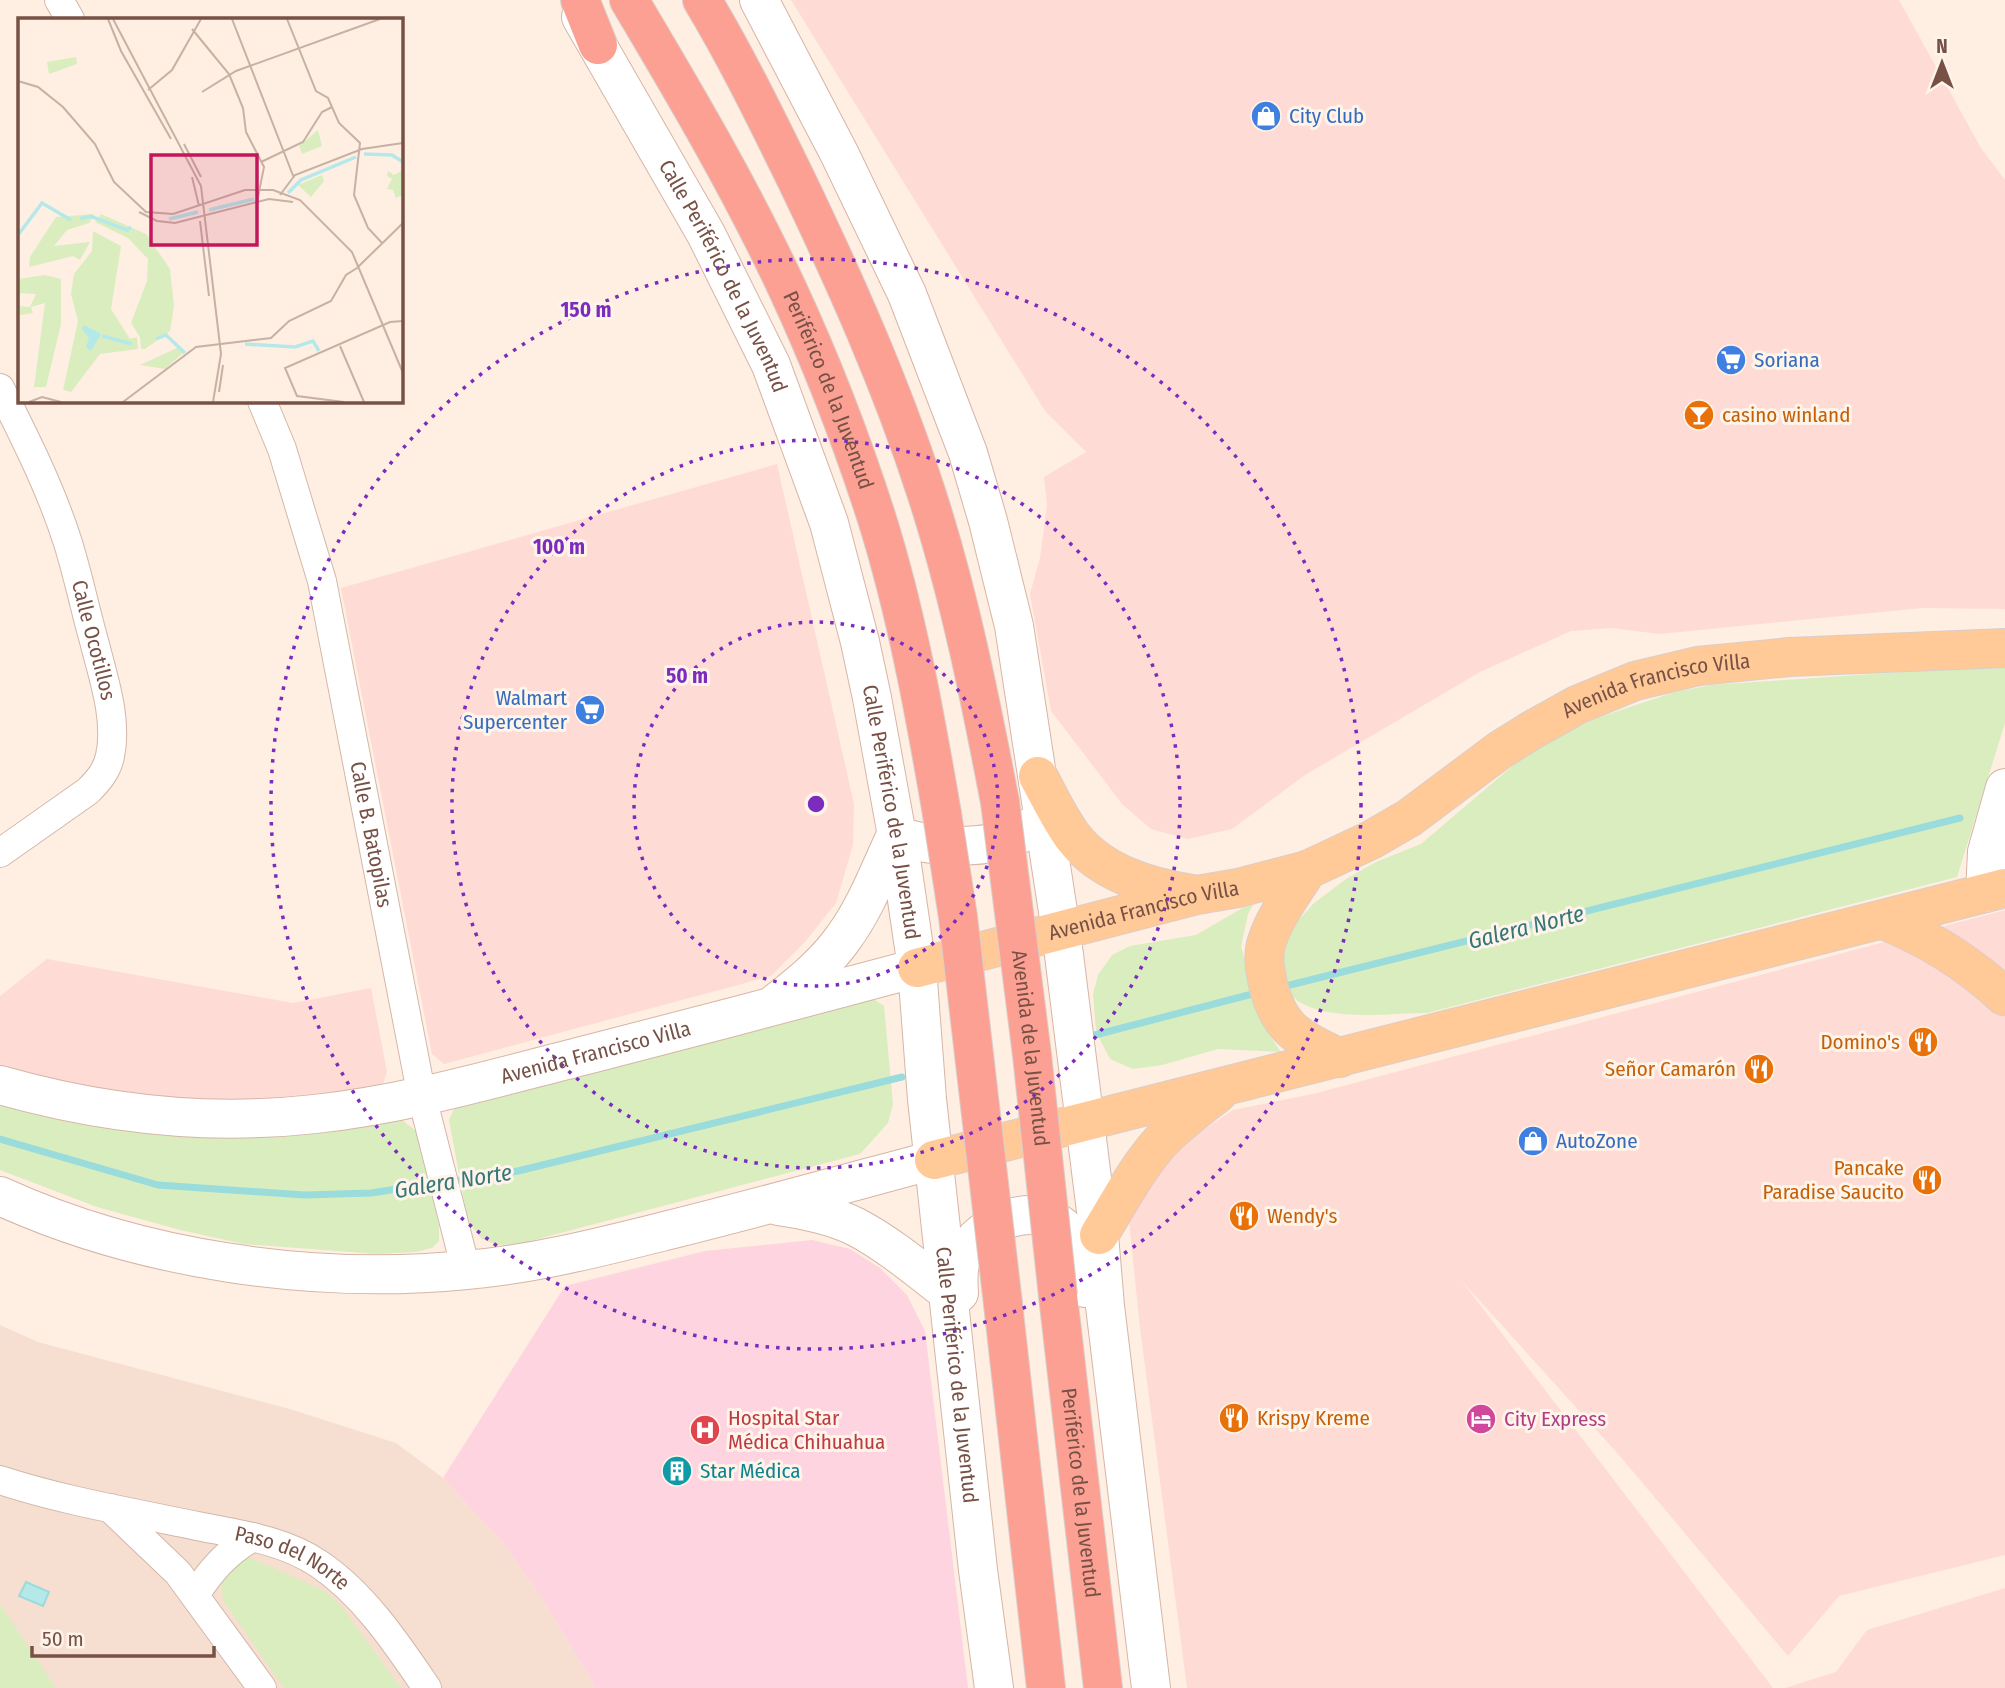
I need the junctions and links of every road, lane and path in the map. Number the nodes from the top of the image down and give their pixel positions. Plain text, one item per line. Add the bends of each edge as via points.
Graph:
1 (60, 0) edge
2 (572, 0) edge
3 (580, 0) edge
4 (629, 0) edge
5 (702, 0) edge
6 (716, 0) edge
7 (759, 0) edge
8 (69, 18) edge
9 (598, 45) junction
10 (734, 53) junction
11 (0, 388) edge
12 (262, 402) edge
13 (2005, 649) edge
14 (1038, 776) junction
15 (2005, 789) edge
16 (1043, 817) junction
17 (896, 835) junction
18 (0, 853) edge
19 (1307, 870) junction
20 (1995, 890) edge
21 (1197, 895) junction
22 (1883, 919) junction
23 (1061, 931) junction
24 (917, 968) junction
25 (2004, 996) edge
26 (770, 1008) junction
27 (1340, 1058) junction
28 (0, 1085) edge
29 (1227, 1086) junction
30 (422, 1097) junction
31 (1085, 1122) junction
32 (934, 1160) junction
33 (0, 1196) edge
34 (769, 1204) junction
35 (1099, 1235) junction
36 (466, 1270) junction
37 (949, 1293) junction
38 (1058, 1296) joint
39 (964, 1432) junction
40 (1121, 1434) junction
41 (0, 1479) edge
42 (110, 1508) junction
43 (253, 1537) junction
44 (195, 1595) junction
45 (262, 1688) edge
46 (427, 1688) edge
47 (994, 1688) edge
48 (1046, 1688) edge
49 (1103, 1688) edge
50 (1151, 1688) edge

1 - 8 street
2 - 9 main road, Calle Periférico de la Juventud
3 - 9 highway
4 - 48 highway, Periférico de la Juventud, bridge via 713,145 781,276 849,438 901,608 922,701 958,917
5 - 10 highway
6 - 10 highway
7 - 14 main road via 907,294 968,453 1014,626
9 - 17 main road, Calle Periférico de la Juventud via 700,223 771,365 829,523 872,698
10 - 38 highway, Avenida de la Juventud, bridge via 861,317 927,494 969,648 1000,802
11 - 18 street, Calle Ocotillos via 36,459 68,543 103,678 111,730 111,754 98,780
12 - 30 street, Calle B. Batopilas via 282,449 321,582
13 - 19 main road, Avenida Francisco Villa via 1790,657 1698,666 1634,681 1532,730 1409,818
14 - 16 main road
14 - 21 main road via 1063,822 1088,853 1129,878
15 - 20 main road via 1987,852
16 - 17 main road via 1018,834 957,847 916,843
16 - 23 main road
17 - 24 main road, Calle Periférico de la Juventud
17 - 26 main road via 844,939
19 - 21 main road, Avenida Francisco Villa
19 - 27 main road via 1267,941 1264,956 1269,989 1289,1029
20 - 22 main road
21 - 23 main road, Avenida Francisco Villa
22 - 25 main road via 1948,951
22 - 27 main road
23 - 24 main road, Avenida Francisco Villa
23 - 31 main road
24 - 26 main road, Avenida Francisco Villa
24 - 32 main road, Calle Periférico de la Juventud
26 - 30 main road, Avenida Francisco Villa
27 - 29 main road
28 - 30 main road, Avenida Francisco Villa via 117,1111 192,1118 314,1114
29 - 31 main road
29 - 35 main road via 1163,1140
30 - 36 street, Calle B. Batopilas
31 - 32 main road
31 - 35 main road
32 - 34 main road
32 - 37 main road, Calle Periférico de la Juventud
33 - 36 main road via 64,1221 196,1259 249,1267 378,1274
34 - 36 main road via 587,1250
34 - 37 main road via 815,1212 855,1227
35 - 40 main road
37 - 39 main road, Calle Periférico de la Juventud
38 - 49 highway, Periférico de la Juventud
39 - 40 main road via 970,1409 958,1289 962,1257 994,1224 1012,1216 1035,1216 1056,1220 1070,1233 1079,1252 1095,1399 1104,1419
39 - 47 main road, Calle Periférico de la Juventud
40 - 50 main road
41 - 42 street, Paso del Norte
42 - 43 street, Paso del Norte
42 - 44 street
43 - 44 street via 227,1554
43 - 46 street, Paso del Norte via 292,1550 337,1577 401,1650
44 - 45 street

